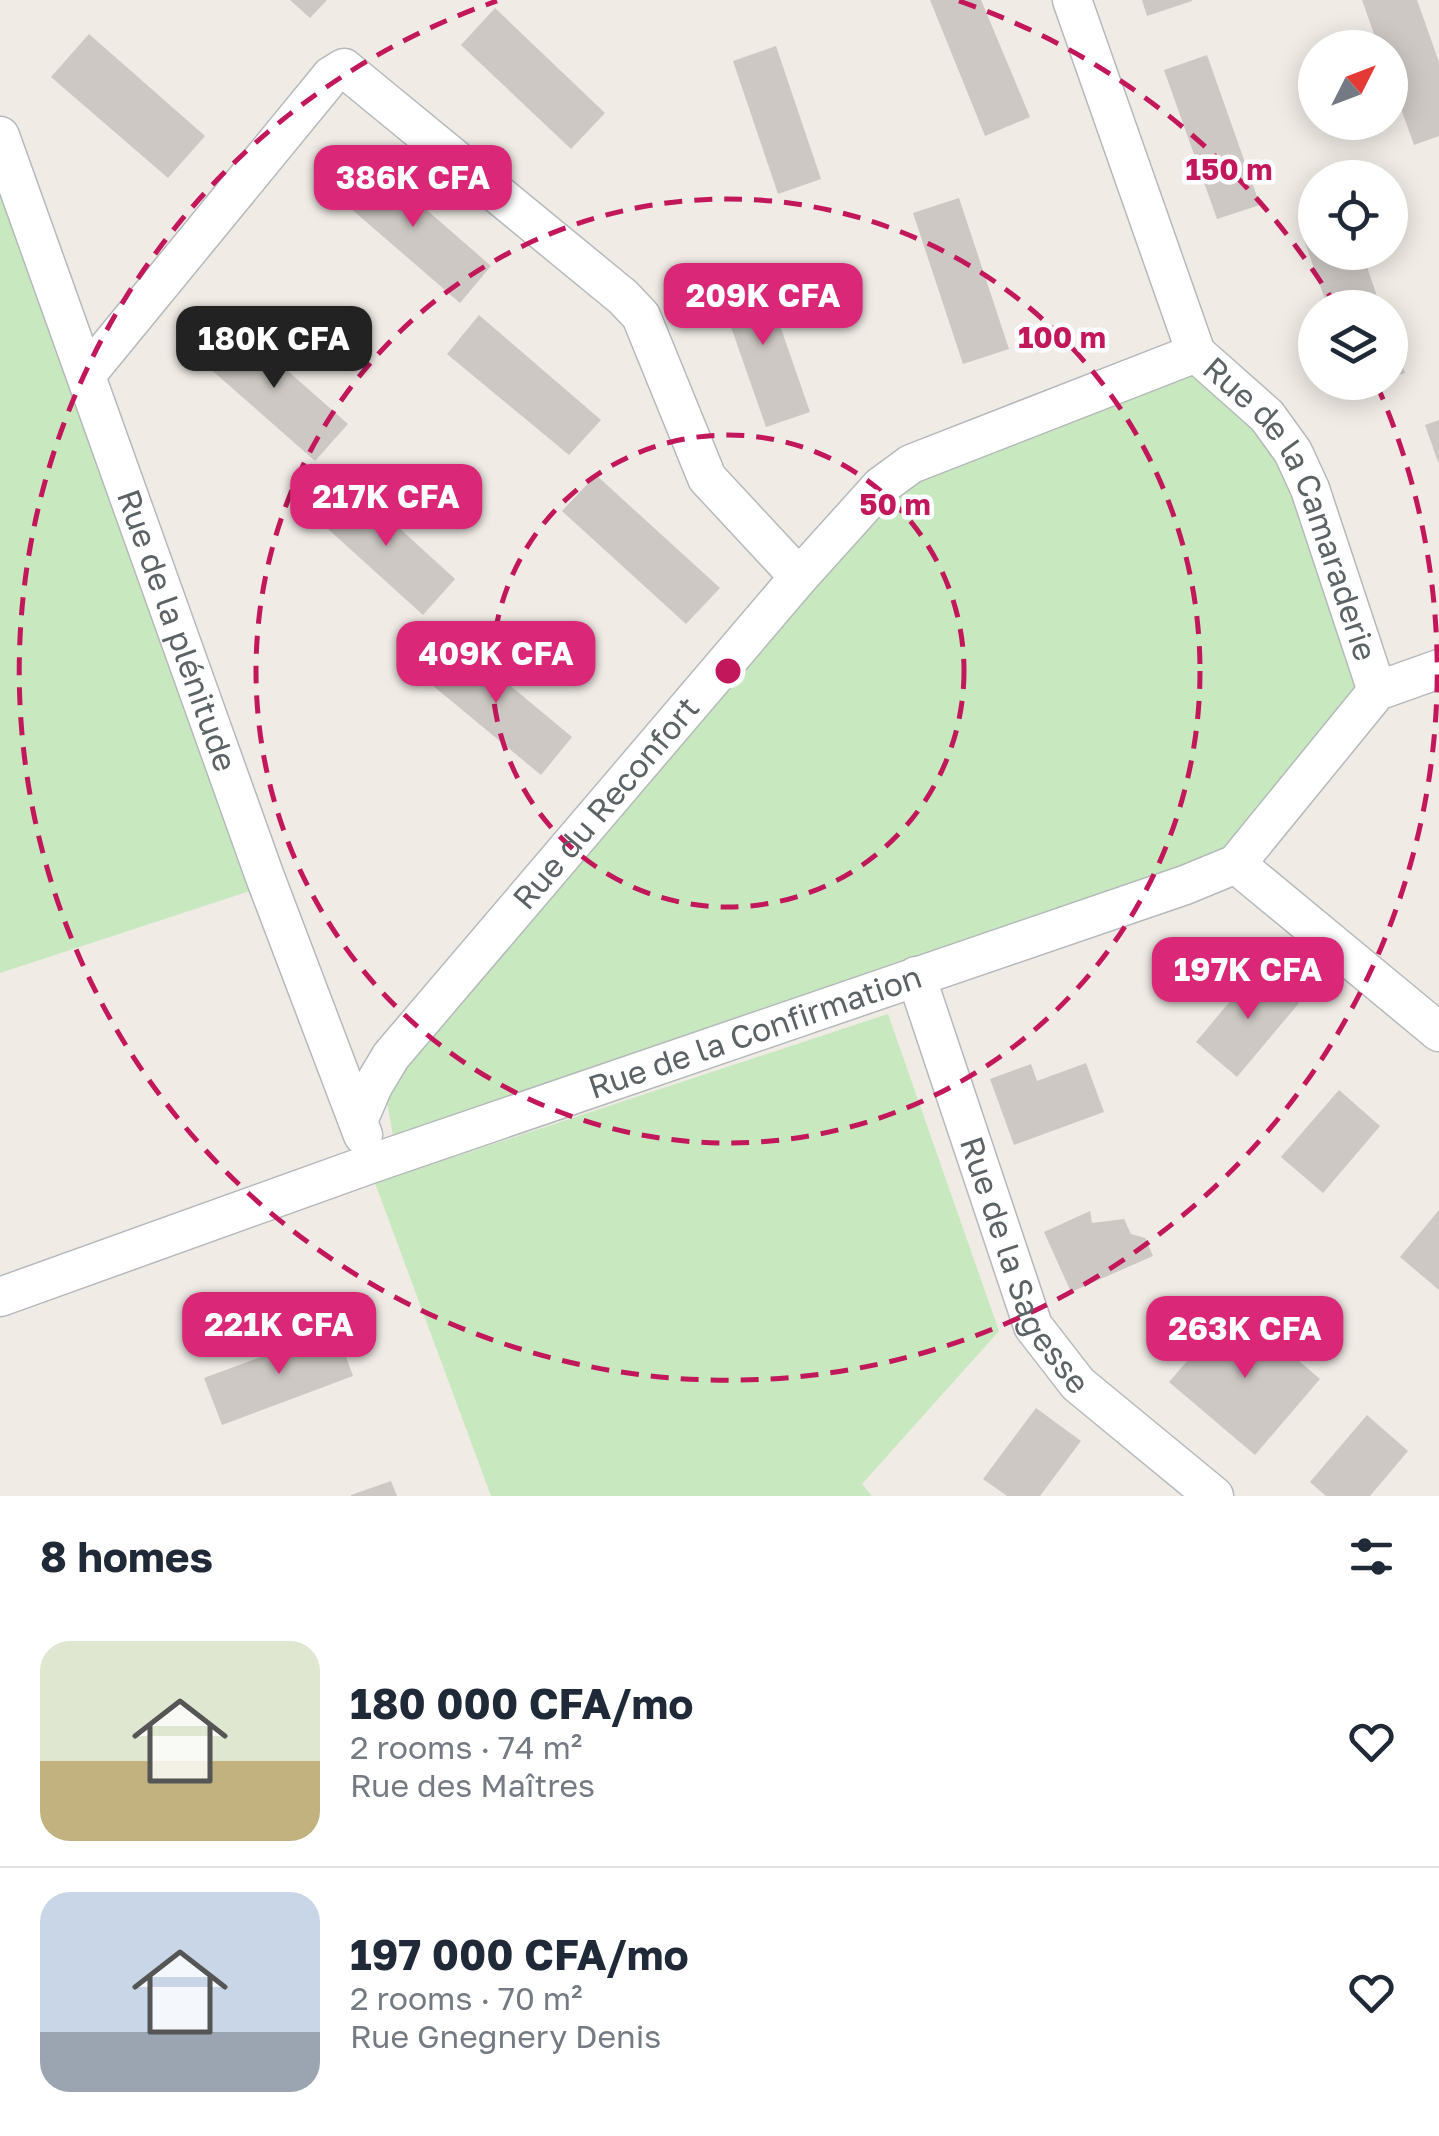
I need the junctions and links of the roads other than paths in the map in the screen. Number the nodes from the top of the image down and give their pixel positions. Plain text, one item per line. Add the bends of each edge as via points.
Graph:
1 (1072, 0) edge
2 (0, 136) edge
3 (1196, 353) junction
4 (86, 376) junction
5 (799, 577) junction
6 (1439, 668) edge
7 (1378, 691) junction
8 (1236, 864) junction
9 (916, 976) junction
10 (1439, 1032) edge
11 (358, 1121) junction
12 (373, 1163) junction
13 (0, 1297) edge
14 (1214, 1496) edge

1 - 3 street, Rue de la Camaraderie
2 - 4 street, Rue de la plénitude
3 - 5 street, Rue du Reconfort via 911,464 881,486
3 - 7 street, Rue de la Camaraderie via 1268,416 1293,452
4 - 5 street via 344,68 624,296 641,316 707,478
4 - 11 street, Rue de la plénitude
5 - 11 street, Rue du Reconfort via 391,1056
6 - 7 street, Rue de la Confirmation
7 - 8 street, Rue de la Confirmation
8 - 9 street, Rue de la Confirmation
8 - 10 street
9 - 12 street, Rue de la Confirmation
9 - 14 street, Rue de la Sagesse via 1032,1326 1078,1384
11 - 12 street, Rue de la plénitude
12 - 13 street, Rue de la Confirmation

